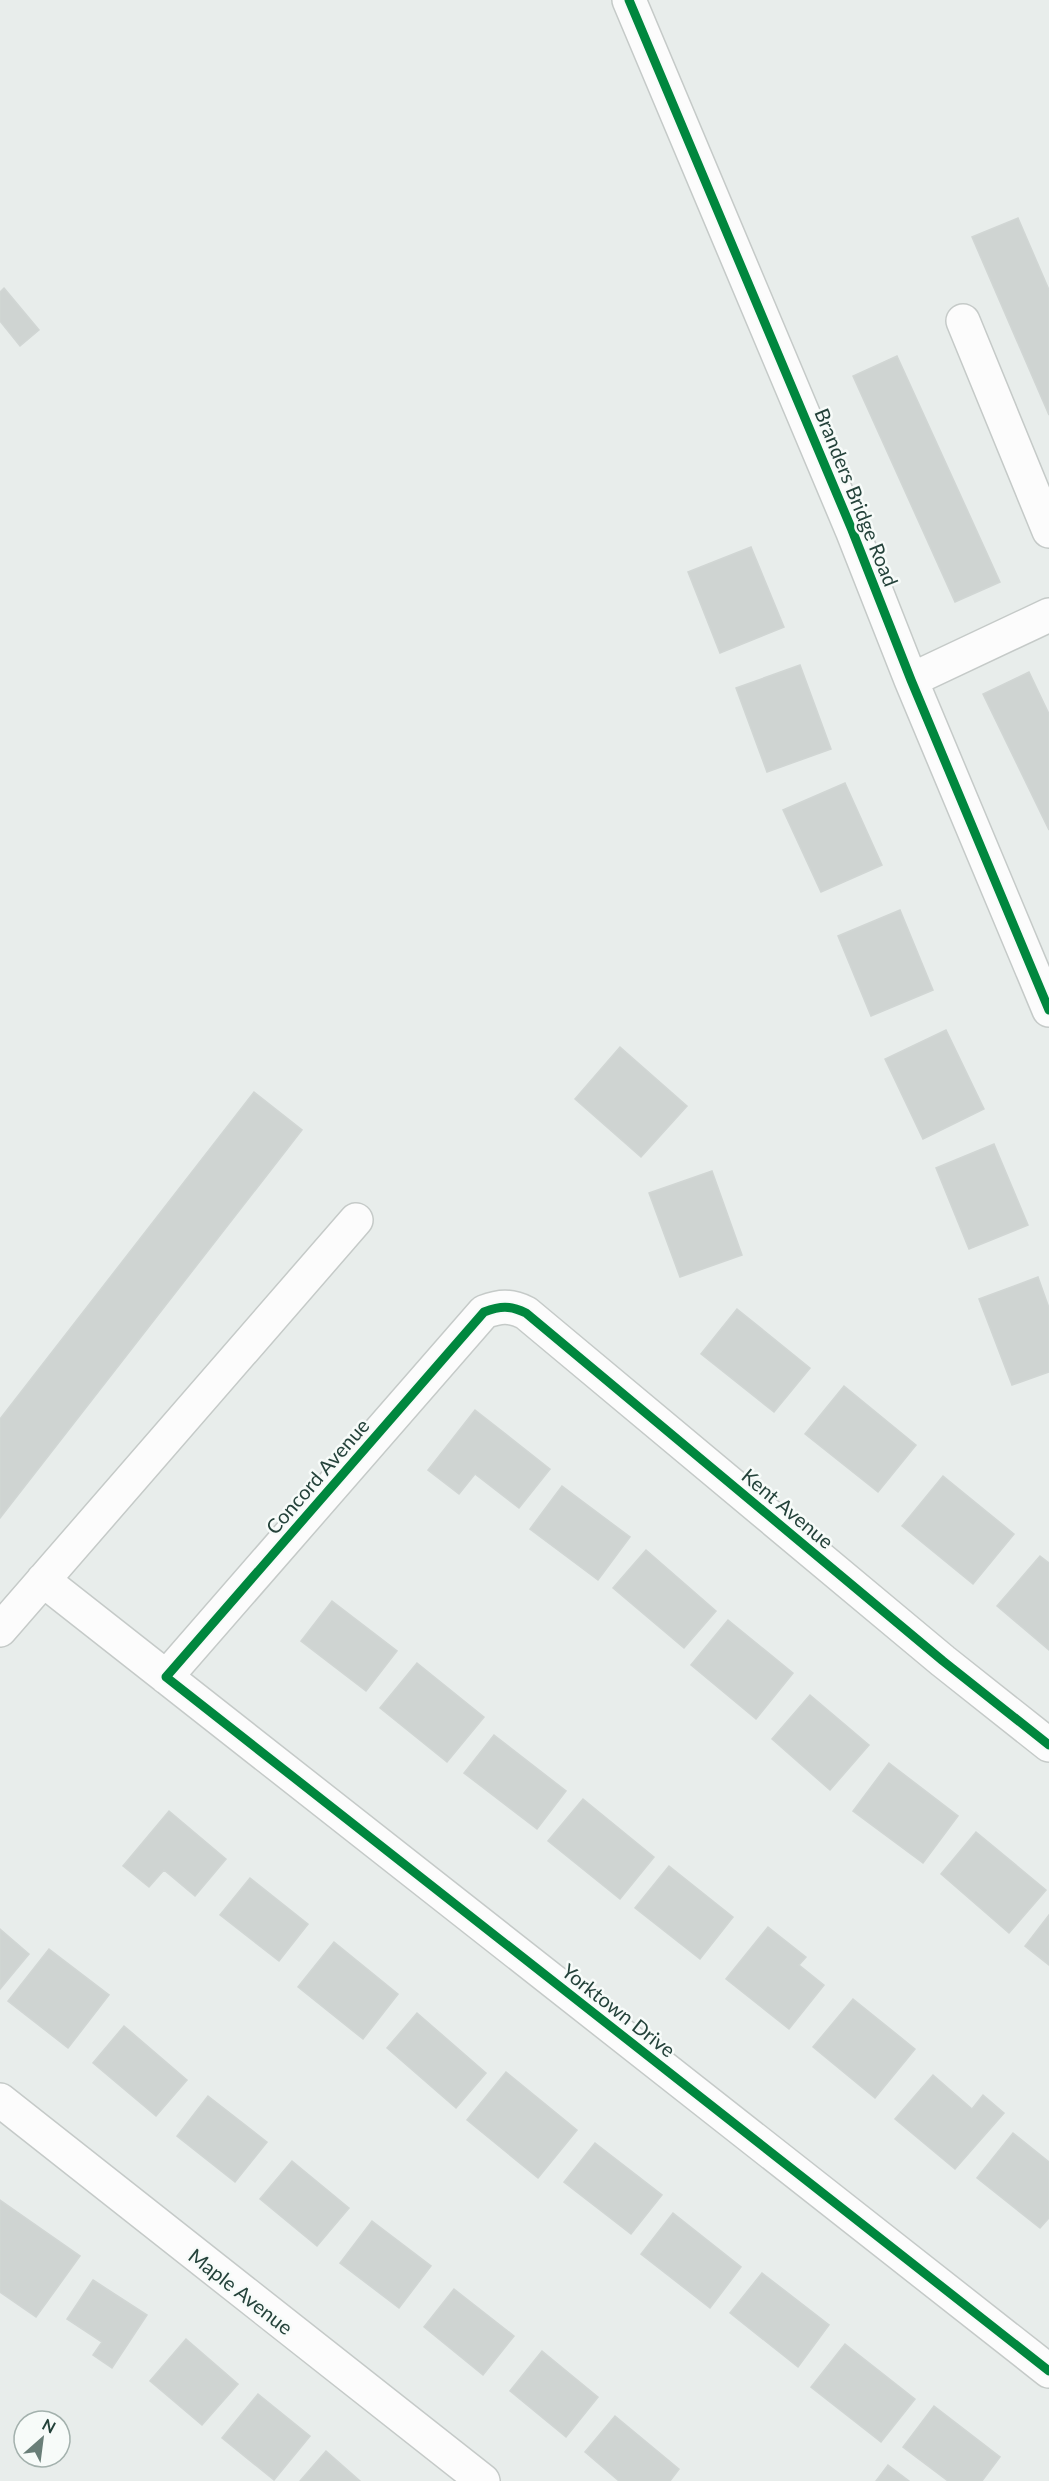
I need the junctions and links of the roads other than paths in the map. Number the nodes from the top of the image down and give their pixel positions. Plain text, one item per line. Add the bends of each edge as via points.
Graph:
1 (629, 0) edge
2 (963, 321) dead end
3 (1049, 531) edge
4 (1049, 615) edge
5 (911, 680) junction
6 (1049, 1010) edge
7 (356, 1220) dead end
8 (501, 1306) joint
9 (44, 1580) junction
10 (0, 1630) edge
11 (166, 1677) junction
12 (1049, 1745) edge
13 (1, 2104) edge
14 (1049, 2371) edge
15 (483, 2481) edge

1 - 5 street, Branders Bridge Road
2 - 3 street
4 - 5 street
5 - 6 street, Branders Bridge Road
7 - 9 street
8 - 11 street, Concord Avenue via 484,1312
8 - 12 street, Kent Avenue via 526,1313
9 - 10 street
9 - 11 street, Yorktown Drive
11 - 14 street, Yorktown Drive
13 - 15 street, Maple Avenue

